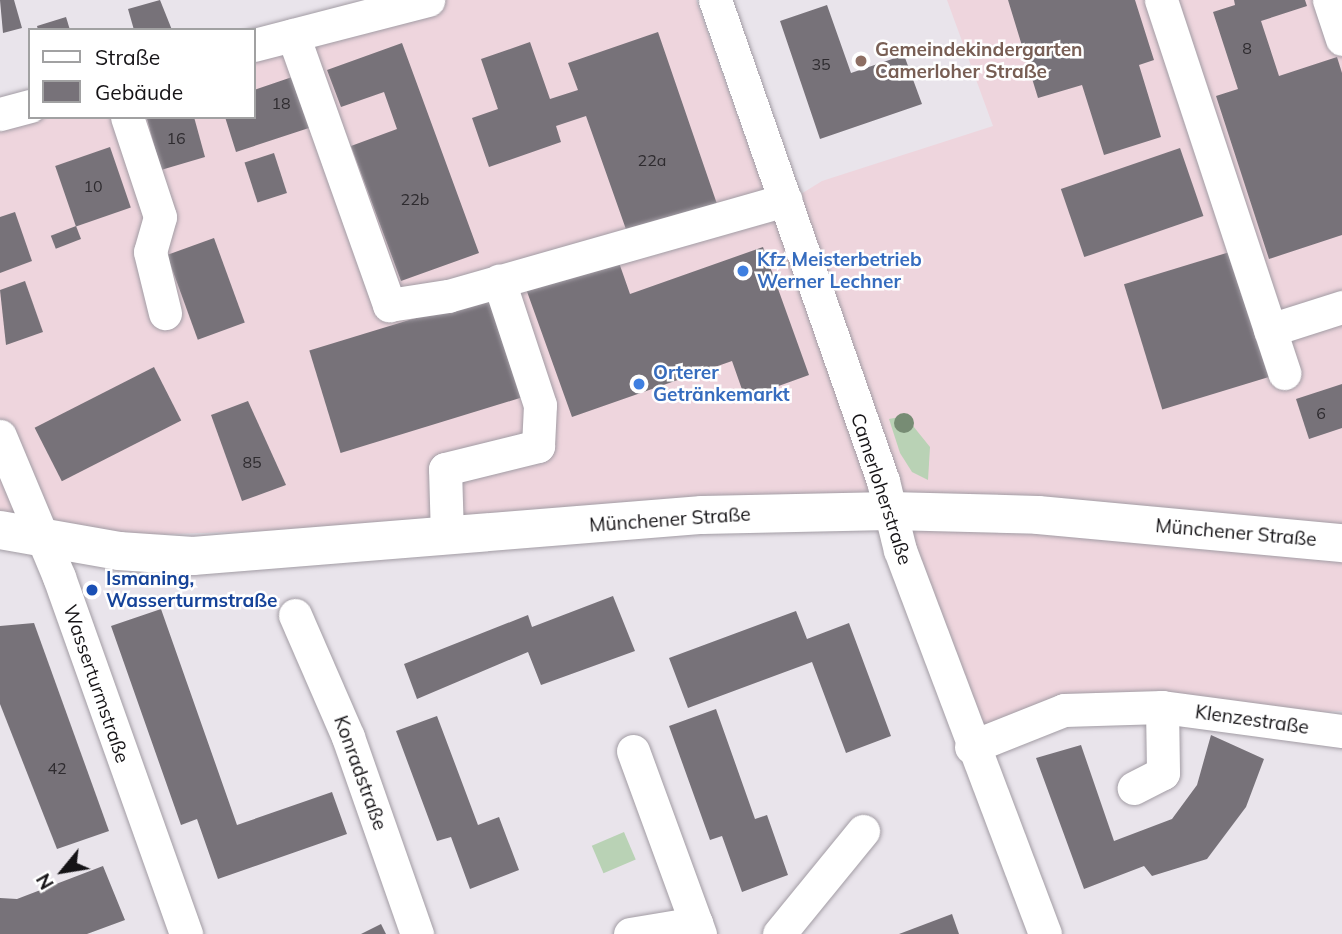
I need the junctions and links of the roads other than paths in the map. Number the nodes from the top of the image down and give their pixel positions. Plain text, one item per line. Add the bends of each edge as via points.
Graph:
1 (428, 0) edge
2 (715, 0) edge
3 (1161, 0) edge
4 (1329, 0) edge
5 (293, 35) junction
6 (1342, 39) edge
7 (256, 45) edge
8 (28, 107) edge
9 (0, 114) edge
10 (128, 119) edge
11 (786, 200) junction
12 (499, 281) junction
13 (1342, 307) edge
14 (165, 313) dead end
15 (1270, 330) junction
16 (1284, 373) dead end
17 (0, 436) edge
18 (890, 511) junction
19 (0, 530) edge
20 (447, 536) junction
21 (40, 539) junction
22 (1342, 542) edge
23 (295, 615) dead end
24 (1162, 707) junction
25 (1342, 731) edge
26 (971, 747) junction
27 (633, 751) dead end
28 (1134, 788) dead end
29 (863, 831) dead end
30 (698, 929) edge
31 (187, 934) edge
32 (417, 934) edge
33 (630, 934) edge
34 (779, 934) edge
35 (1045, 934) edge

1 - 5 street
2 - 11 street, Camerloherstraße
3 - 15 street
4 - 6 street
5 - 7 street
5 - 12 street via 389,305
8 - 9 street
10 - 14 street via 160,217 150,252
11 - 12 street
11 - 18 street, Camerloherstraße
12 - 20 street via 540,404 538,446 445,469
13 - 15 street
15 - 16 street
17 - 21 street, Wasserturmstraße
18 - 20 main road, Münchener Straße via 702,515
18 - 22 main road, Münchener Straße via 1038,515
18 - 26 street, Camerloherstraße
19 - 21 main road, Münchener Straße
20 - 21 main road, Münchener Straße via 193,556
21 - 31 street, Wasserturmstraße
23 - 32 street, Konradstraße via 348,737
24 - 25 street, Klenzestraße
24 - 26 street, Klenzestraße via 1064,710
24 - 28 street via 1167,747 1163,772
26 - 35 street, Camerloherstraße
27 - 30 street
29 - 34 street
30 - 33 street

